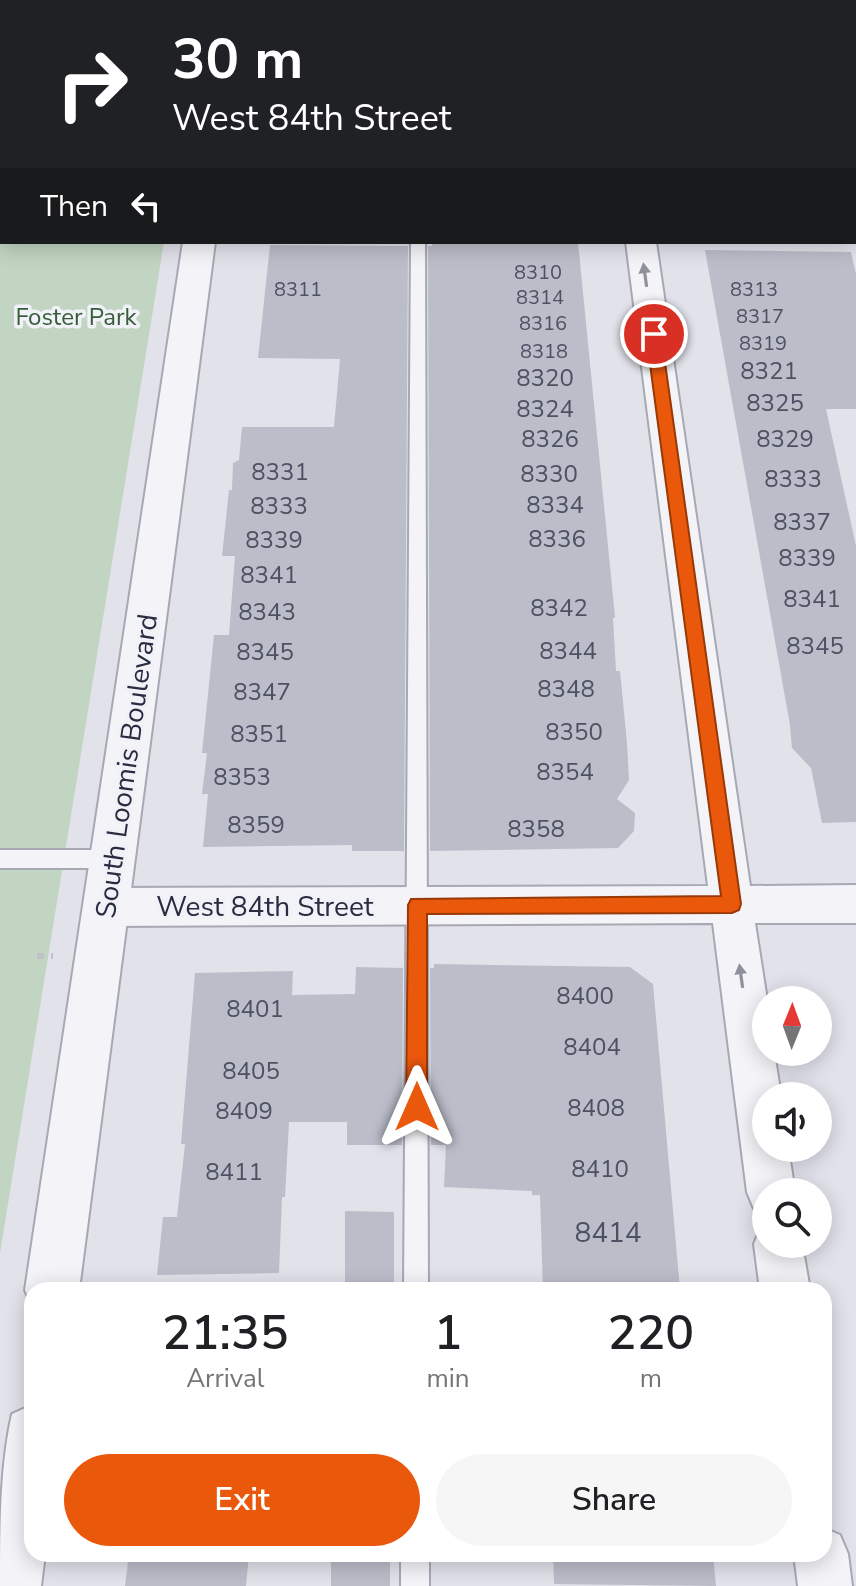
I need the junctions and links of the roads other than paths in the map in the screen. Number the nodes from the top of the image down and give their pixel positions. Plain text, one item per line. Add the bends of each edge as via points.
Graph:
1 (199, 244) edge
2 (418, 244) edge
3 (641, 244) edge
4 (0, 859) edge
5 (113, 859) junction
6 (732, 904) junction
7 (856, 904) edge
8 (417, 905) junction
9 (106, 907) junction
10 (769, 1178) edge
11 (780, 1258) edge
12 (53, 1282) edge
13 (416, 1282) edge
14 (784, 1282) edge
15 (24, 1492) edge
16 (415, 1562) edge
17 (822, 1562) edge
18 (11, 1586) edge
19 (415, 1586) edge
20 (825, 1586) edge

1 - 5 street, South Loomis Boulevard
2 - 8 lane
6 -> 3 street
4 - 5 lane
5 - 9 street, South Loomis Boulevard
6 - 7 street, West 84th Street
6 - 8 street, West 84th Street
10 -> 6 street
8 - 9 street, West 84th Street
8 - 13 lane
9 - 12 street, South Loomis Boulevard
11 - 14 street
15 - 18 street
16 - 19 lane
17 - 20 street

